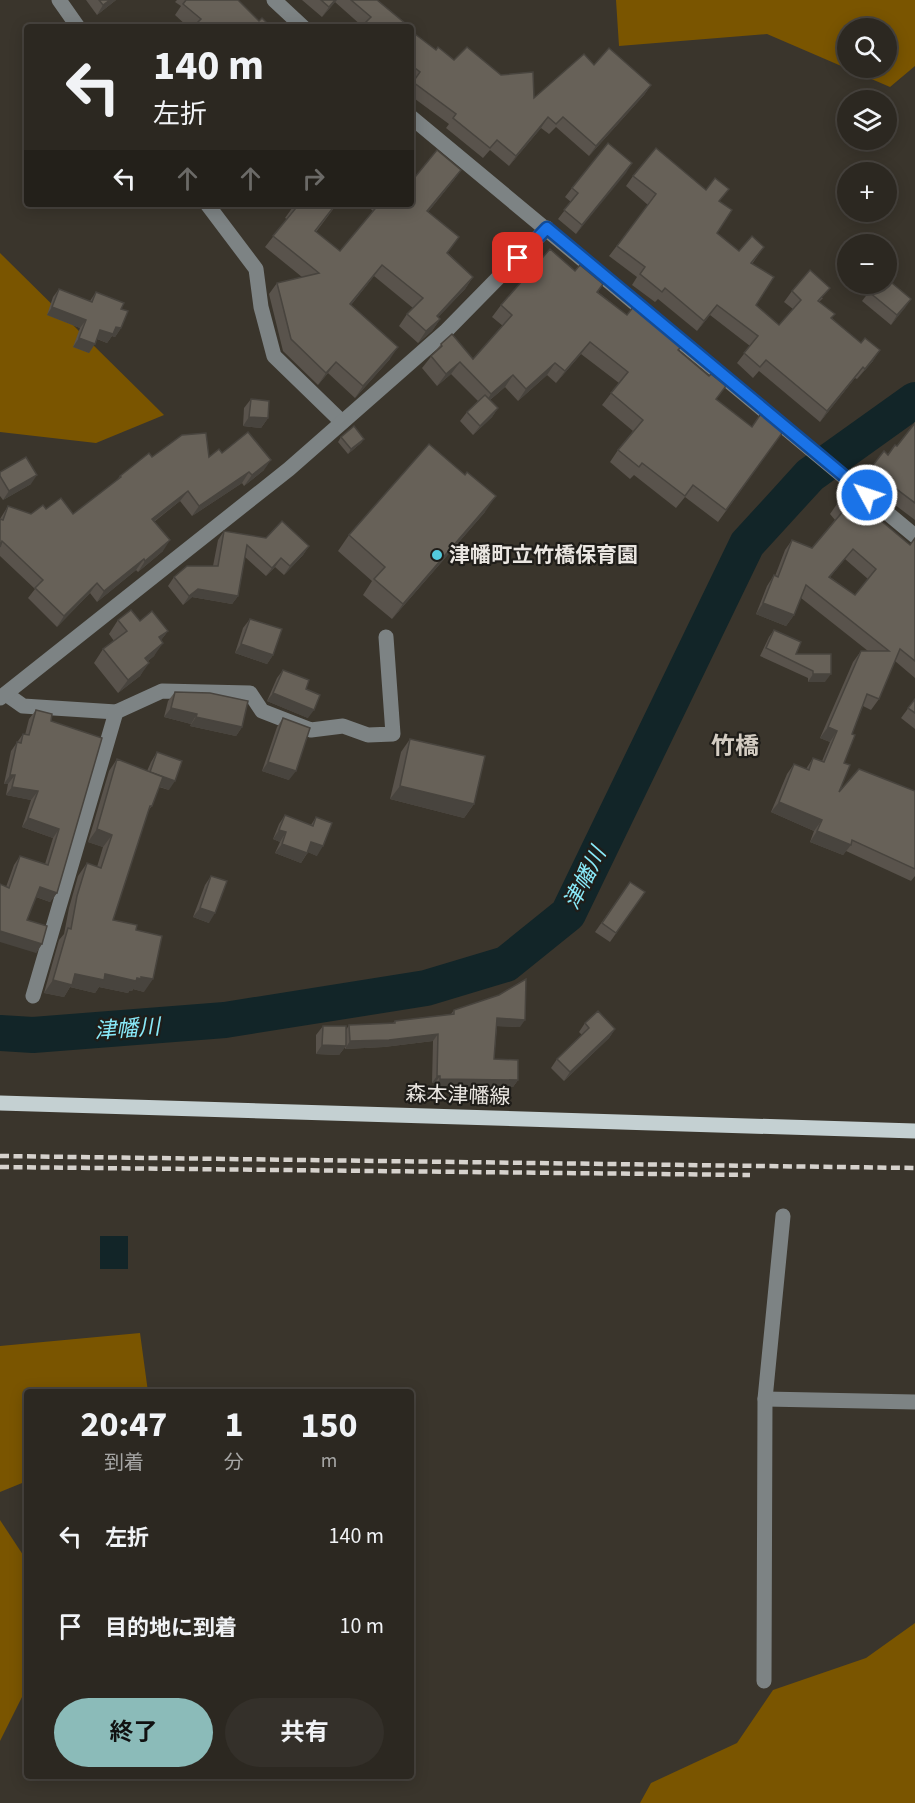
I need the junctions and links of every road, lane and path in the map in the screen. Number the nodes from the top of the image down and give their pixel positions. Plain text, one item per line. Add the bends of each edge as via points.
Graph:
1 (59, 0) edge
2 (274, 0) edge
3 (76, 24) edge
4 (300, 24) edge
5 (414, 119) edge
6 (209, 207) edge
7 (547, 228) junction
8 (342, 422) junction
9 (915, 536) edge
10 (386, 637) dead end
11 (3, 696) edge
12 (116, 712) junction
13 (33, 996) dead end
14 (0, 1103) edge
15 (915, 1131) edge
16 (783, 1216) dead end
17 (765, 1399) junction
18 (915, 1402) edge
19 (764, 1681) dead end

1 - 3 street
2 - 4 street
5 - 7 street
6 - 8 street via 256,269 261,308 274,356
7 - 8 street via 445,332
7 - 9 street
8 - 11 street via 289,469
10 - 12 street via 393,734 368,735 344,726 311,730 262,711 250,693 162,691
11 - 12 street via 22,706
12 - 13 street
14 - 15 main road, 森本津幡線
16 - 17 street
17 - 18 street
17 - 19 street

